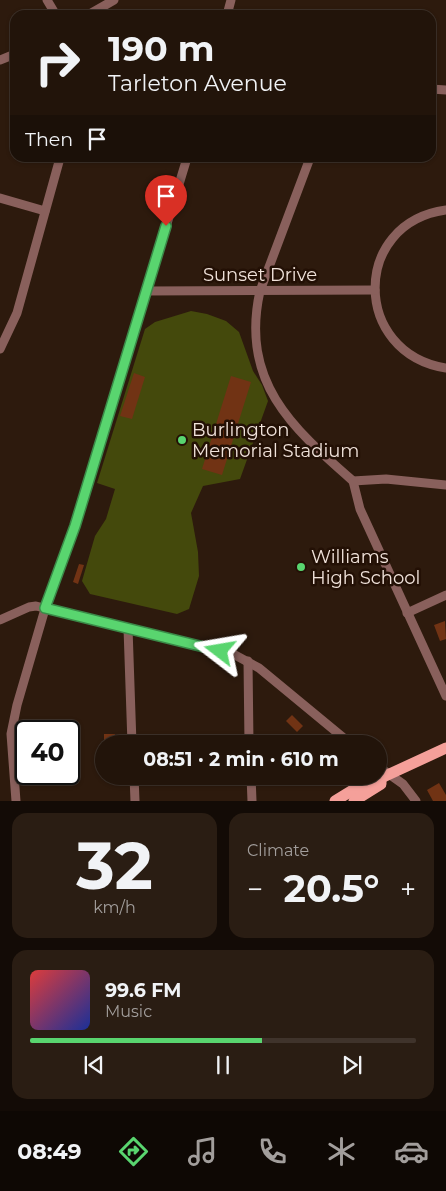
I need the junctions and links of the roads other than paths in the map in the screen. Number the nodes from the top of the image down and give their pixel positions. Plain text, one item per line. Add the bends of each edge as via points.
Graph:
1 (114, 0) edge
2 (97, 10) edge
3 (59, 162) edge
4 (186, 162) edge
5 (308, 162) edge
6 (0, 198) edge
7 (446, 210) edge
8 (45, 211) junction
9 (374, 290) junction
10 (146, 291) junction
11 (260, 291) junction
12 (0, 349) edge
13 (446, 368) edge
14 (353, 481) junction
15 (446, 485) edge
16 (446, 595) edge
17 (45, 608) junction
18 (408, 613) junction
19 (0, 620) edge
20 (128, 628) junction
21 (248, 661) junction
22 (446, 696) edge
23 (132, 735) edge
24 (249, 735) edge
25 (340, 735) edge
26 (446, 748) edge
27 (387, 771) edge
28 (387, 775) edge
29 (134, 785) edge
30 (251, 785) edge
31 (361, 785) edge
32 (379, 785) edge
33 (16, 801) edge
34 (135, 801) edge
35 (252, 801) edge
36 (335, 801) edge
37 (354, 801) edge
38 (416, 801) edge

1 - 2 street
3 - 8 street
4 - 10 street
5 - 11 street
6 - 8 street
7 - 9 street via 412,222 392,240 379,264
8 - 12 street via 17,313
9 - 11 street, Sunset Drive
9 - 13 street via 381,320 398,346 423,363
10 - 11 street, Sunset Drive
10 - 17 street via 75,526
11 - 14 street via 256,308 256,347 275,400 303,436
14 - 15 street via 386,479
14 - 18 street via 360,509
16 - 18 street
17 - 19 street via 29,607
17 - 20 street
17 - 33 street via 11,734
18 - 22 street
20 - 21 street
20 - 23 street
21 - 24 street
21 - 25 street
26 - 27 main road
28 - 38 street via 403,784
29 - 34 street
30 - 35 street
31 - 36 main road
32 - 37 main road

